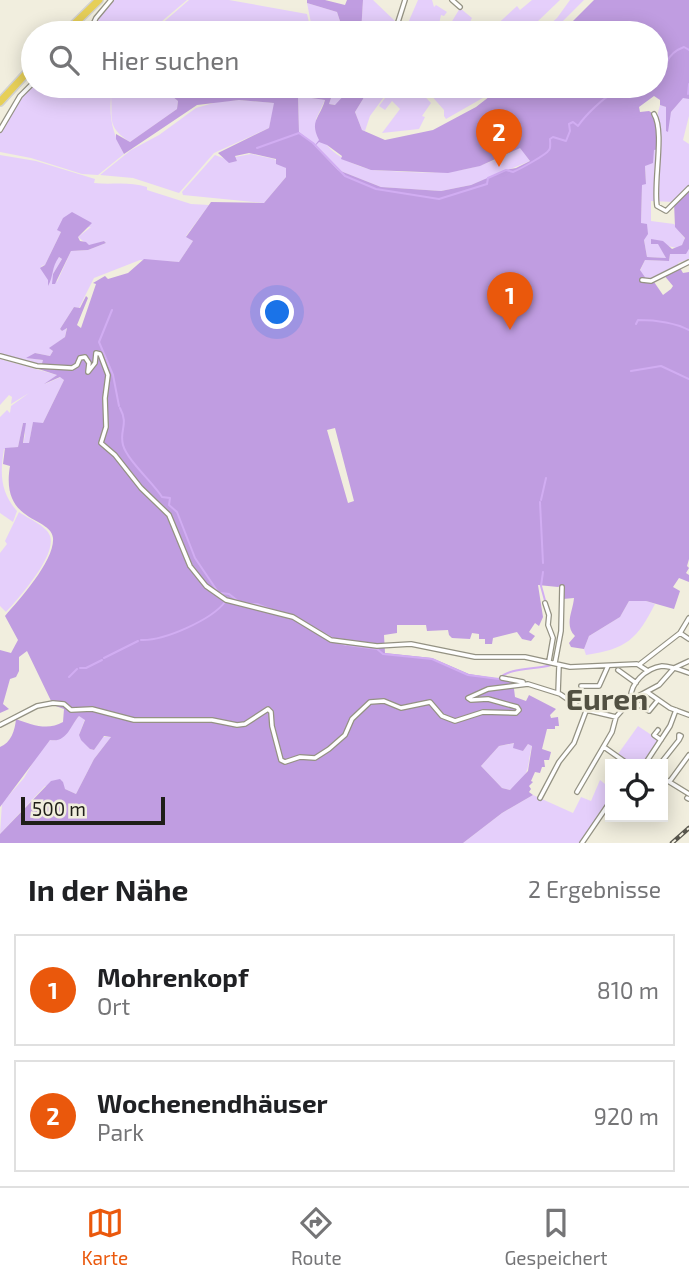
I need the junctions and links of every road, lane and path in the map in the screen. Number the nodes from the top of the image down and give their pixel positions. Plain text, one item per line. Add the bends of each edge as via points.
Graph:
1 (97, 0) edge
2 (111, 0) edge
3 (405, 0) edge
4 (452, 0) edge
5 (460, 7) dead end
6 (75, 21) edge
7 (95, 21) edge
8 (398, 21) edge
9 (21, 77) edge
10 (21, 95) edge
11 (0, 100) edge
12 (654, 114) dead end
13 (0, 130) edge
14 (689, 188) edge
15 (689, 262) edge
16 (642, 280) dead end
17 (0, 356) edge
18 (562, 587) dead end
19 (545, 603) dead end
20 (689, 618) edge
21 (680, 633) junction
22 (689, 639) edge
23 (549, 661) junction
24 (688, 663) edge
25 (557, 664) junction
26 (640, 664) junction
27 (608, 666) junction
28 (674, 668) junction
29 (618, 670) dead end
30 (648, 671) junction
31 (689, 673) edge
32 (502, 678) dead end
33 (528, 684) junction
34 (635, 684) junction
35 (580, 686) dead end
36 (558, 693) junction
37 (645, 693) junction
38 (658, 700) junction
39 (631, 701) junction
40 (676, 710) junction
41 (586, 711) junction
42 (689, 715) edge
43 (616, 716) junction
44 (0, 725) edge
45 (658, 730) dead end
46 (661, 740) junction
47 (679, 740) dead end
48 (604, 747) junction
49 (689, 755) edge
50 (621, 759) edge
51 (648, 759) edge
52 (664, 759) edge
53 (670, 781) joint
54 (577, 792) dead end
55 (688, 797) edge
56 (540, 798) dead end
57 (605, 809) edge
58 (582, 843) edge

1 - 6 highway
2 - 7 street
3 - 8 street
4 - 5 street
9 - 11 highway
10 - 13 street
12 - 14 street via 657,206 666,211
15 - 16 street via 651,281
17 - 23 street via 37,366 72,368 85,357 88,372 96,353 100,354 108,375 101,443 169,515 190,566 214,593 293,617 331,640
18 - 25 street
19 - 23 street via 552,638
20 - 21 street
21 - 22 street
21 - 26 street
23 - 25 street
24 - 28 street
25 - 27 street
25 - 36 street
26 - 27 street
26 - 30 street
27 - 35 street via 598,686
28 - 30 street
28 - 31 street
28 - 37 street
29 - 34 street
30 - 34 street
32 - 33 street
33 - 36 street
33 - 44 street via 488,689 468,699 517,706 518,712 483,712 459,722 445,718 430,702 401,708 374,700 329,749 315,758 285,762 267,708 237,725 212,720 134,720 53,703
34 - 37 street
34 - 39 street
36 - 41 street
37 - 38 street
37 - 39 street
38 - 39 street via 649,711
38 - 40 street
39 - 43 street
40 - 42 street
40 - 46 street
41 - 43 street
41 - 56 street via 574,743
43 - 48 street
45 - 46 street via 654,735
46 - 51 street
47 - 52 street
48 - 50 street
48 - 54 street
49 - 53 street
53 - 55 street
57 - 58 street

